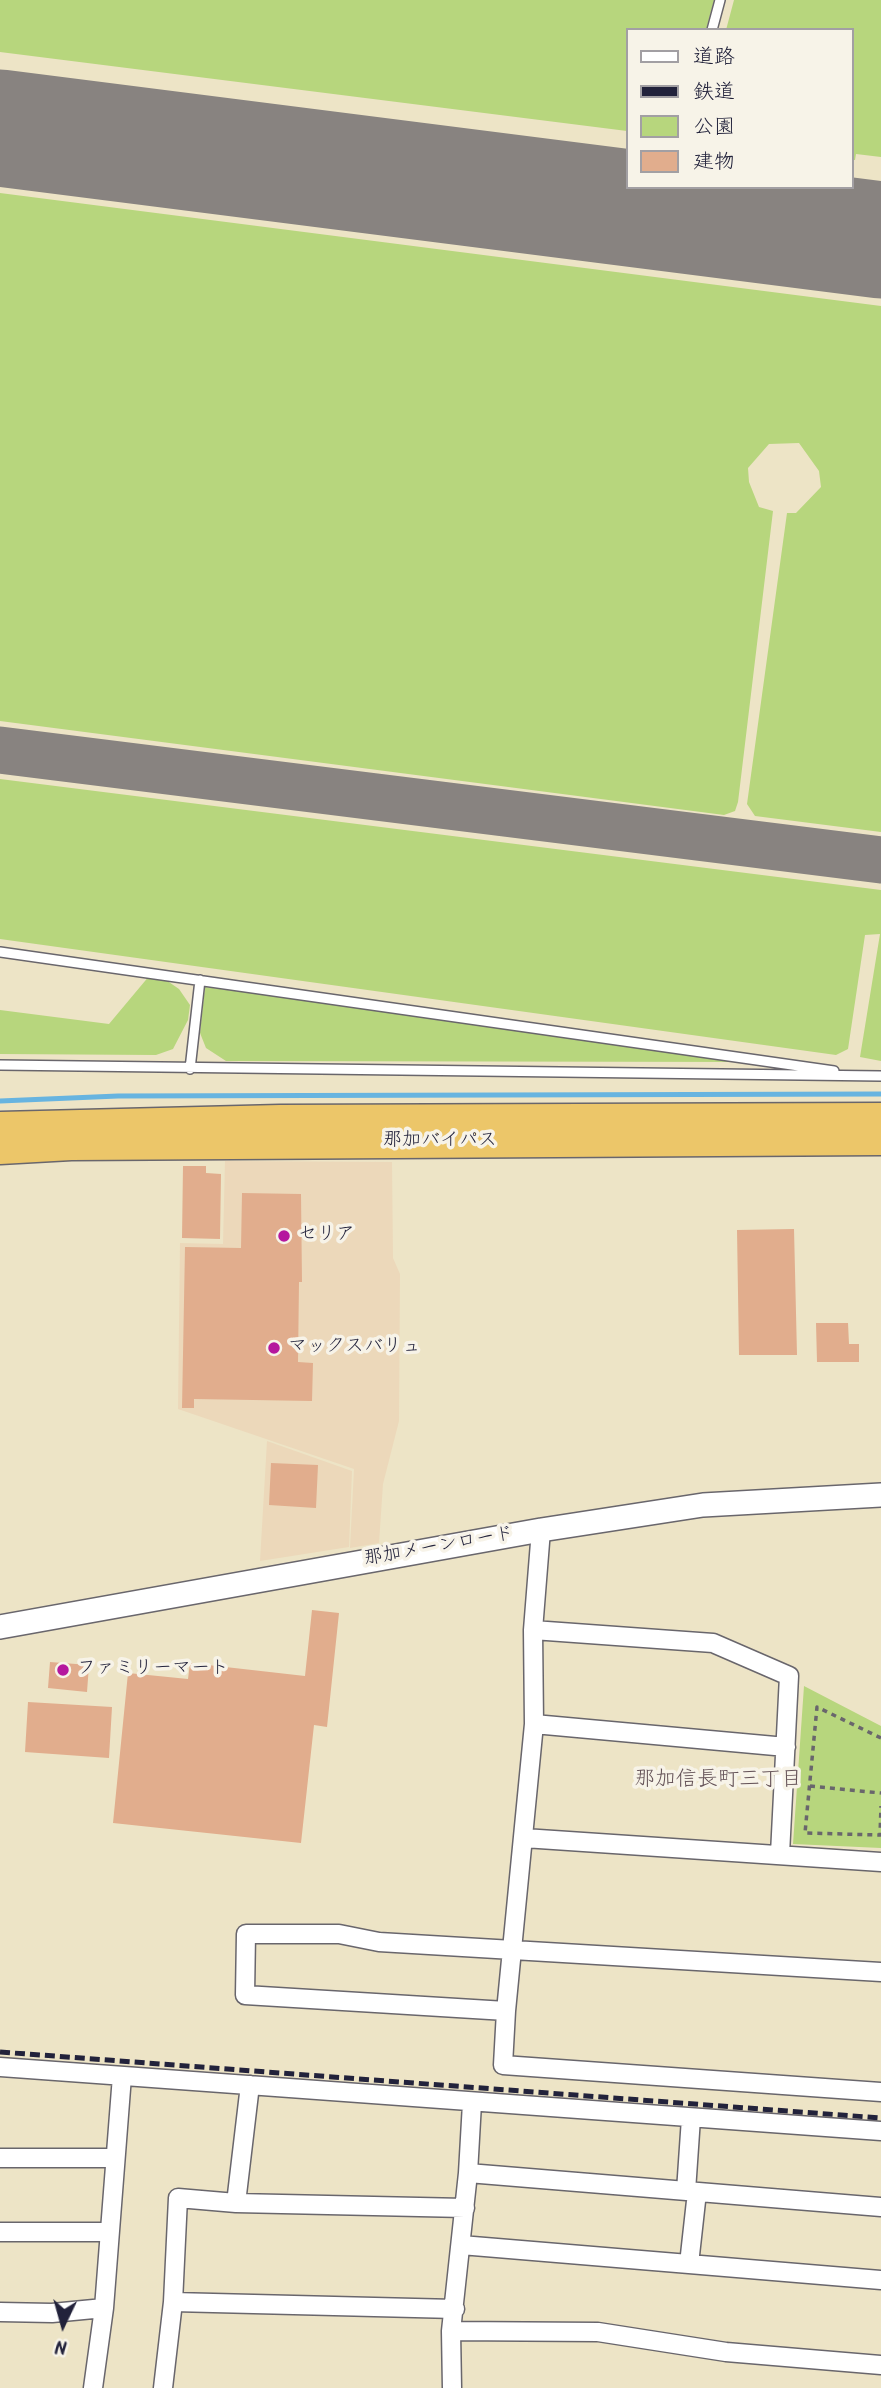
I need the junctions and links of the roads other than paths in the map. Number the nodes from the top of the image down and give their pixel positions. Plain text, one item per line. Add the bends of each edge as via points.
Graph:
1 (720, 0) edge
2 (713, 28) edge
3 (0, 951) edge
4 (200, 980) junction
5 (0, 1065) edge
6 (190, 1069) junction
7 (876, 1076) edge
8 (881, 1118) edge
9 (0, 1127) edge
10 (881, 1140) edge
11 (0, 1149) edge
12 (881, 1495) edge
13 (541, 1530) junction
14 (0, 1627) edge
15 (533, 1630) junction
16 (534, 1724) junction
17 (786, 1747) junction
18 (524, 1838) junction
19 (780, 1854) junction
20 (881, 1862) edge
21 (513, 1948) junction
22 (881, 1972) edge
23 (506, 2011) junction
24 (0, 2067) edge
25 (122, 2076) junction
26 (250, 2085) junction
27 (881, 2092) edge
28 (472, 2103) junction
29 (691, 2118) junction
30 (881, 2131) edge
31 (0, 2158) edge
32 (115, 2158) junction
33 (468, 2173) junction
34 (692, 2191) junction
35 (236, 2203) junction
36 (881, 2207) edge
37 (465, 2208) junction
38 (0, 2232) edge
39 (110, 2232) junction
40 (461, 2245) junction
41 (689, 2264) junction
42 (881, 2280) edge
43 (173, 2302) junction
44 (104, 2308) junction
45 (454, 2309) junction
46 (0, 2312) edge
47 (452, 2331) junction
48 (881, 2365) edge
49 (93, 2388) edge
50 (163, 2388) edge
51 (452, 2388) edge

1 - 2 lane
3 - 4 lane
4 - 6 lane
4 - 7 lane
5 - 6 lane
6 - 7 lane
8 - 9 highway, 那加バイパス via 280,1120
10 - 11 highway, 那加バイパス
12 - 13 street, 那加メーンロード via 703,1505
13 - 14 street, 那加メーンロード
13 - 15 street
15 - 16 street
15 - 17 street via 713,1643 789,1676
16 - 17 street
16 - 18 street
17 - 19 street
18 - 19 street
18 - 21 street
19 - 20 street
21 - 22 street
21 - 23 street
21 - 23 street via 379,1942 340,1934 246,1934 245,1995
23 - 27 street via 503,2065
24 - 25 street
25 - 26 street
25 - 32 street
26 - 28 street
26 - 35 street
28 - 29 street
28 - 33 street
29 - 30 street
29 - 34 street
31 - 32 street
32 - 39 street
33 - 34 street
33 - 37 street
34 - 36 street
34 - 41 street
35 - 37 street
35 - 43 street via 178,2198
37 - 40 street
38 - 39 street
39 - 44 street
40 - 41 street
40 - 45 street
41 - 42 street
43 - 45 street
43 - 50 street
44 - 46 street
44 - 49 street
45 - 47 street
47 - 48 street via 598,2332 726,2352
47 - 51 street

